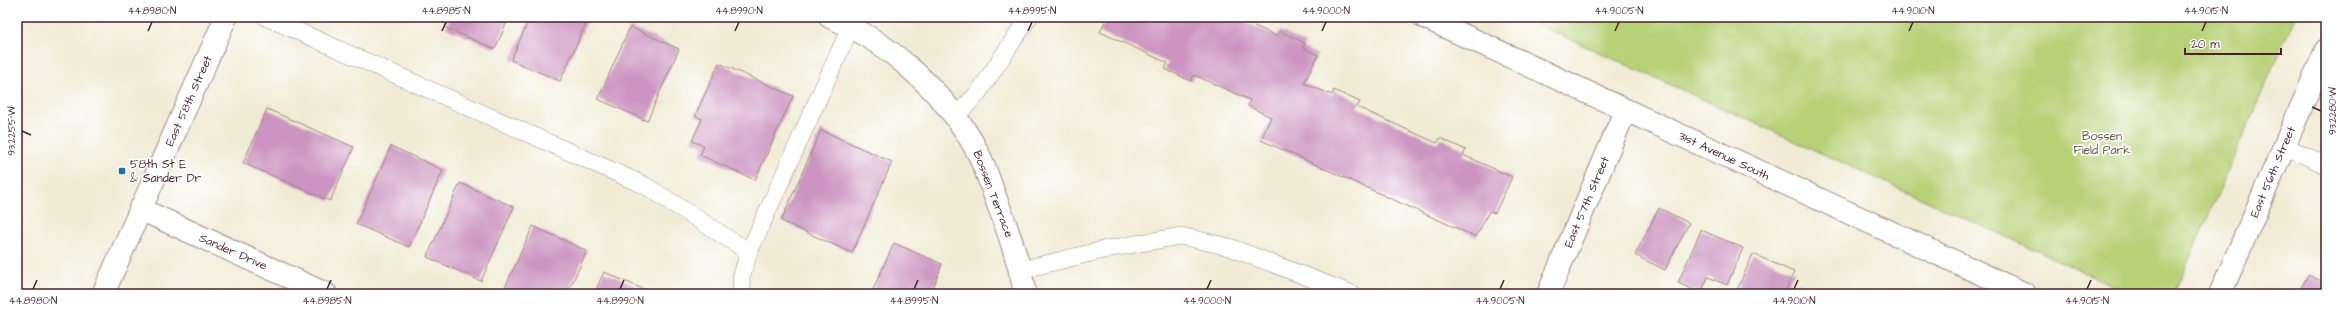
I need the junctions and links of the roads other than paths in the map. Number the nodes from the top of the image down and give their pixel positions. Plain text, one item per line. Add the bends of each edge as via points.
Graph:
1 (226, 17) edge
2 (266, 17) edge
3 (830, 17) edge
4 (1029, 17) edge
5 (1424, 17) edge
6 (851, 26) junction
7 (2326, 50) edge
8 (1625, 111) junction
9 (955, 117) junction
10 (2284, 146) junction
11 (2326, 165) edge
12 (140, 210) junction
13 (749, 252) junction
14 (1021, 270) junction
15 (103, 294) edge
16 (326, 294) edge
17 (742, 294) edge
18 (1025, 294) edge
19 (1352, 294) edge
20 (1548, 294) edge
21 (2025, 294) edge
22 (2220, 294) edge

1 - 12 street, East 58th Street
2 - 13 lane via 646,186
3 - 6 street, Bossen Terrace
4 - 9 lane via 978,93
5 - 8 street, 31st Avenue South
6 - 9 street, Bossen Terrace via 884,46 936,94
6 - 13 lane
7 - 10 street, East 56th Street
8 - 20 street, East 57th Street
8 - 21 street, 31st Avenue South
9 - 14 street, Bossen Terrace via 977,151
10 - 11 lane
10 - 22 street, East 56th Street
12 - 15 street, East 58th Street
12 - 16 street, Sander Drive
13 - 17 lane via 741,278
14 - 18 street, Bossen Terrace
14 - 19 lane via 1107,249 1180,236 1229,247

